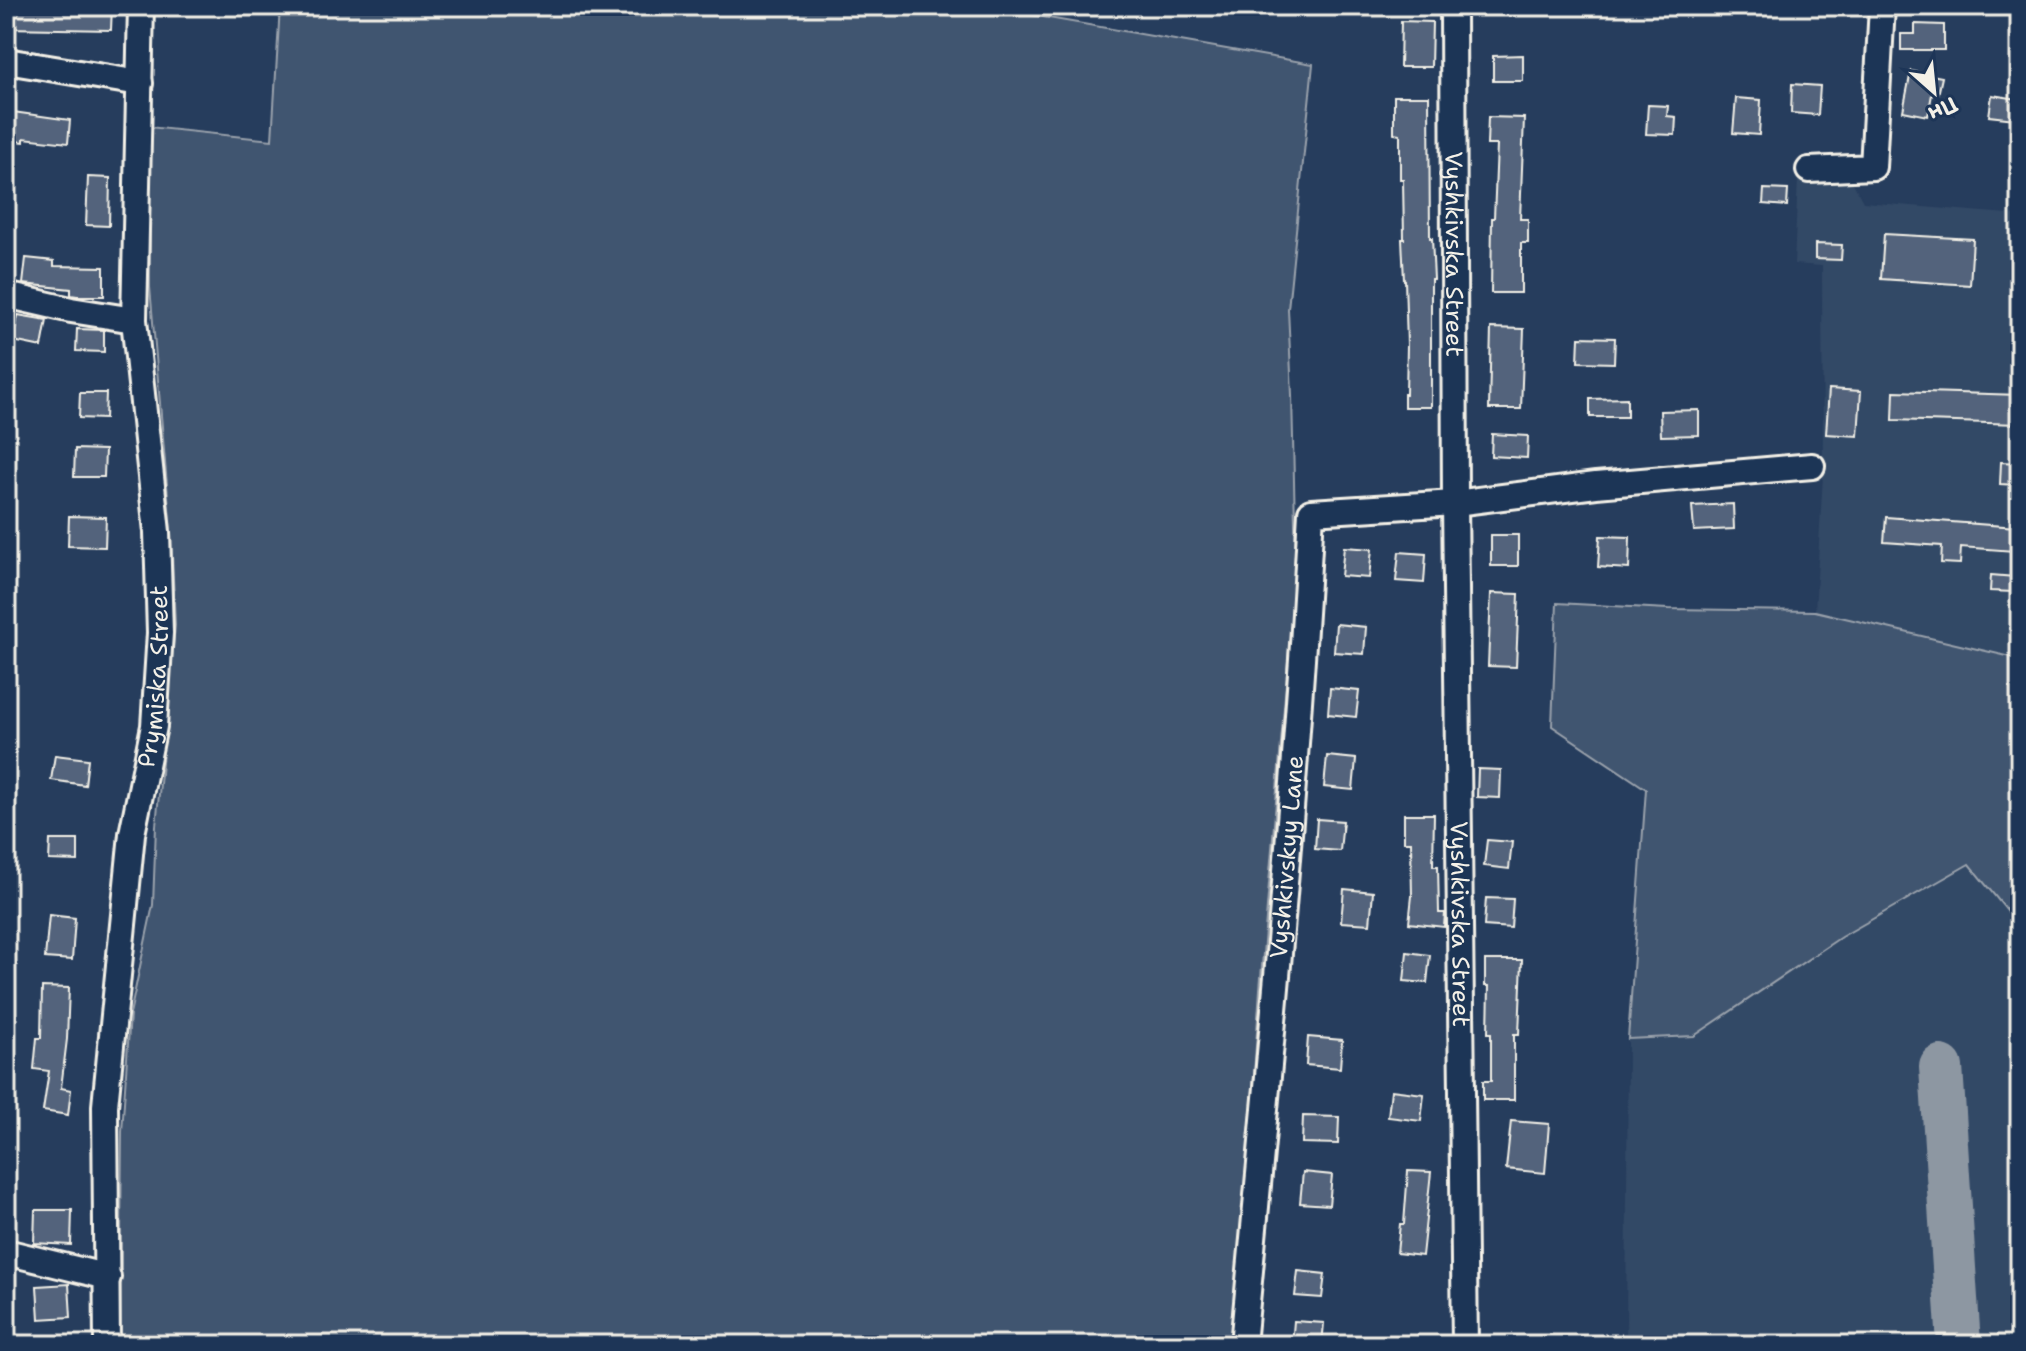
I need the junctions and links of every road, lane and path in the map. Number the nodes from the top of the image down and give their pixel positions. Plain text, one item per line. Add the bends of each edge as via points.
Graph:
1 (141, 6) edge
2 (1453, 6) edge
3 (1882, 6) edge
4 (6, 61) edge
5 (140, 83) junction
6 (1809, 170) dead end
7 (6, 295) edge
8 (134, 320) junction
9 (1812, 466) dead end
10 (1455, 503) junction
11 (6, 1252) edge
12 (108, 1277) junction
13 (107, 1345) edge
14 (1243, 1345) edge
15 (1465, 1345) edge

1 - 5 street, Prymiska Street
2 - 10 street, Vyshkivska Street
3 - 6 street via 1873,167
4 - 5 street
5 - 8 street, Prymiska Street
7 - 8 street
8 - 12 street, Prymiska Street via 157,532 160,633 154,726 132,834 105,1106
9 - 10 street
10 - 14 street, Vyshkivskyy Lane via 1311,512
10 - 15 street, Vyshkivska Street
11 - 12 street
12 - 13 street, Prymiska Street

